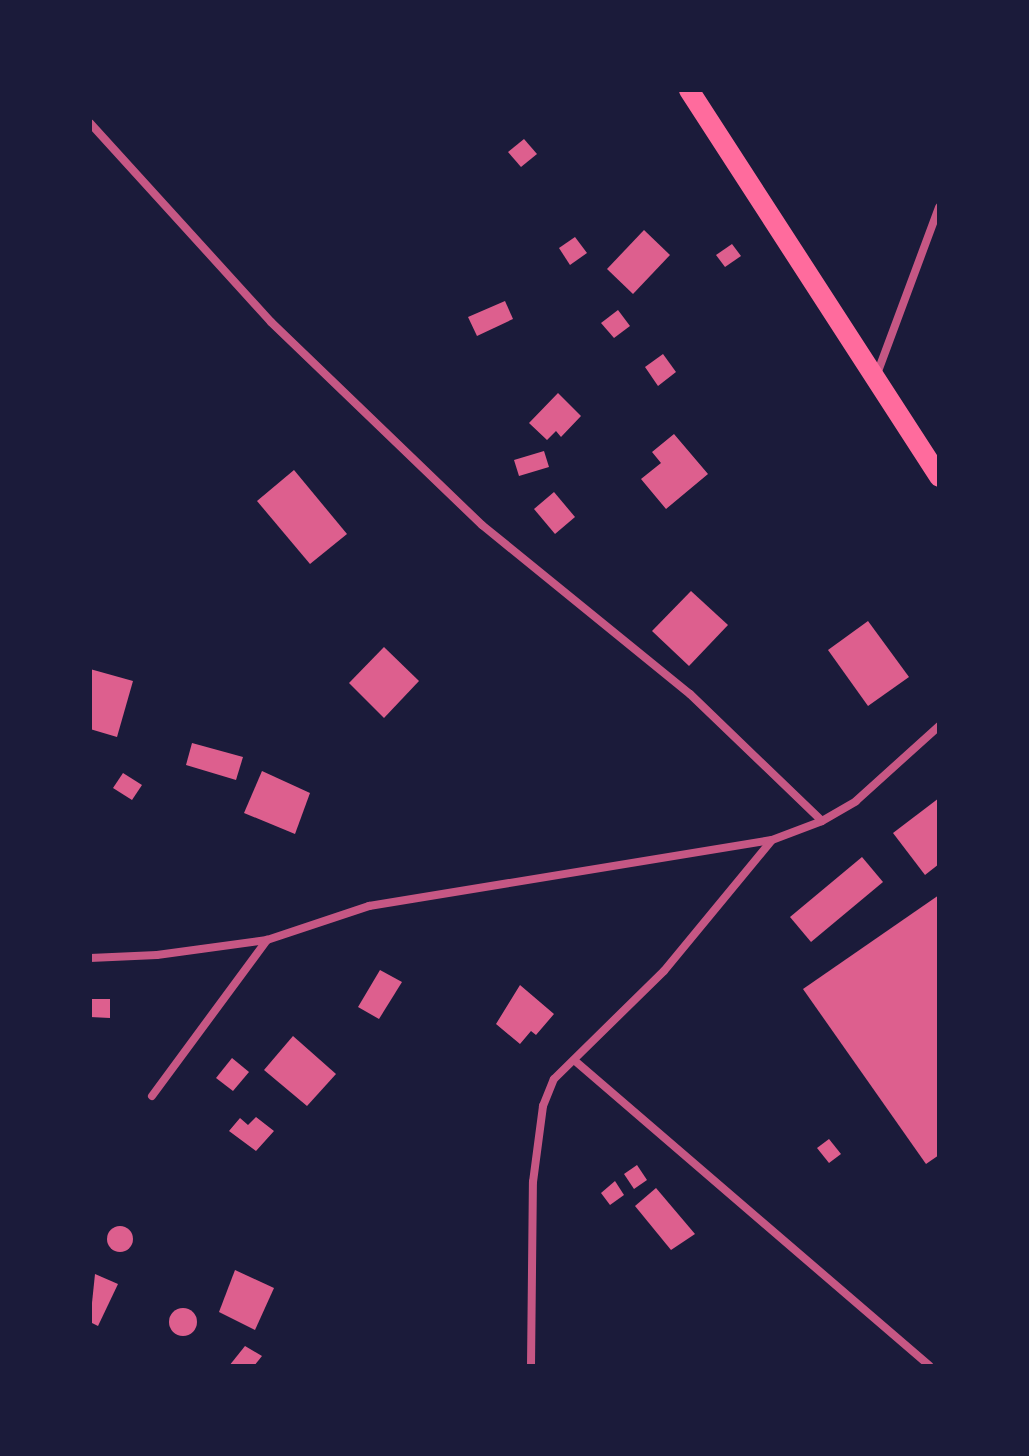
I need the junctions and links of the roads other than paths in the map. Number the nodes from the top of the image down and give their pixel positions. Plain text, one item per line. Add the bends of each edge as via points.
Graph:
1 (689, 90) edge
2 (90, 123) edge
3 (939, 207) edge
4 (875, 378) junction
5 (939, 477) edge
6 (939, 726) edge
7 (822, 821) junction
8 (772, 840) junction
9 (267, 940) junction
10 (90, 958) edge
11 (574, 1060) junction
12 (152, 1096) dead end
13 (531, 1366) edge
14 (930, 1366) edge

1 - 4 main road
2 - 7 street via 271,322 471,515 690,694
3 - 4 street
4 - 5 main road
6 - 7 street via 885,779
7 - 8 street
8 - 9 street via 369,906
8 - 11 street via 664,971
9 - 10 street
9 - 12 street
11 - 13 street via 554,1079 543,1106 533,1182
11 - 14 street

